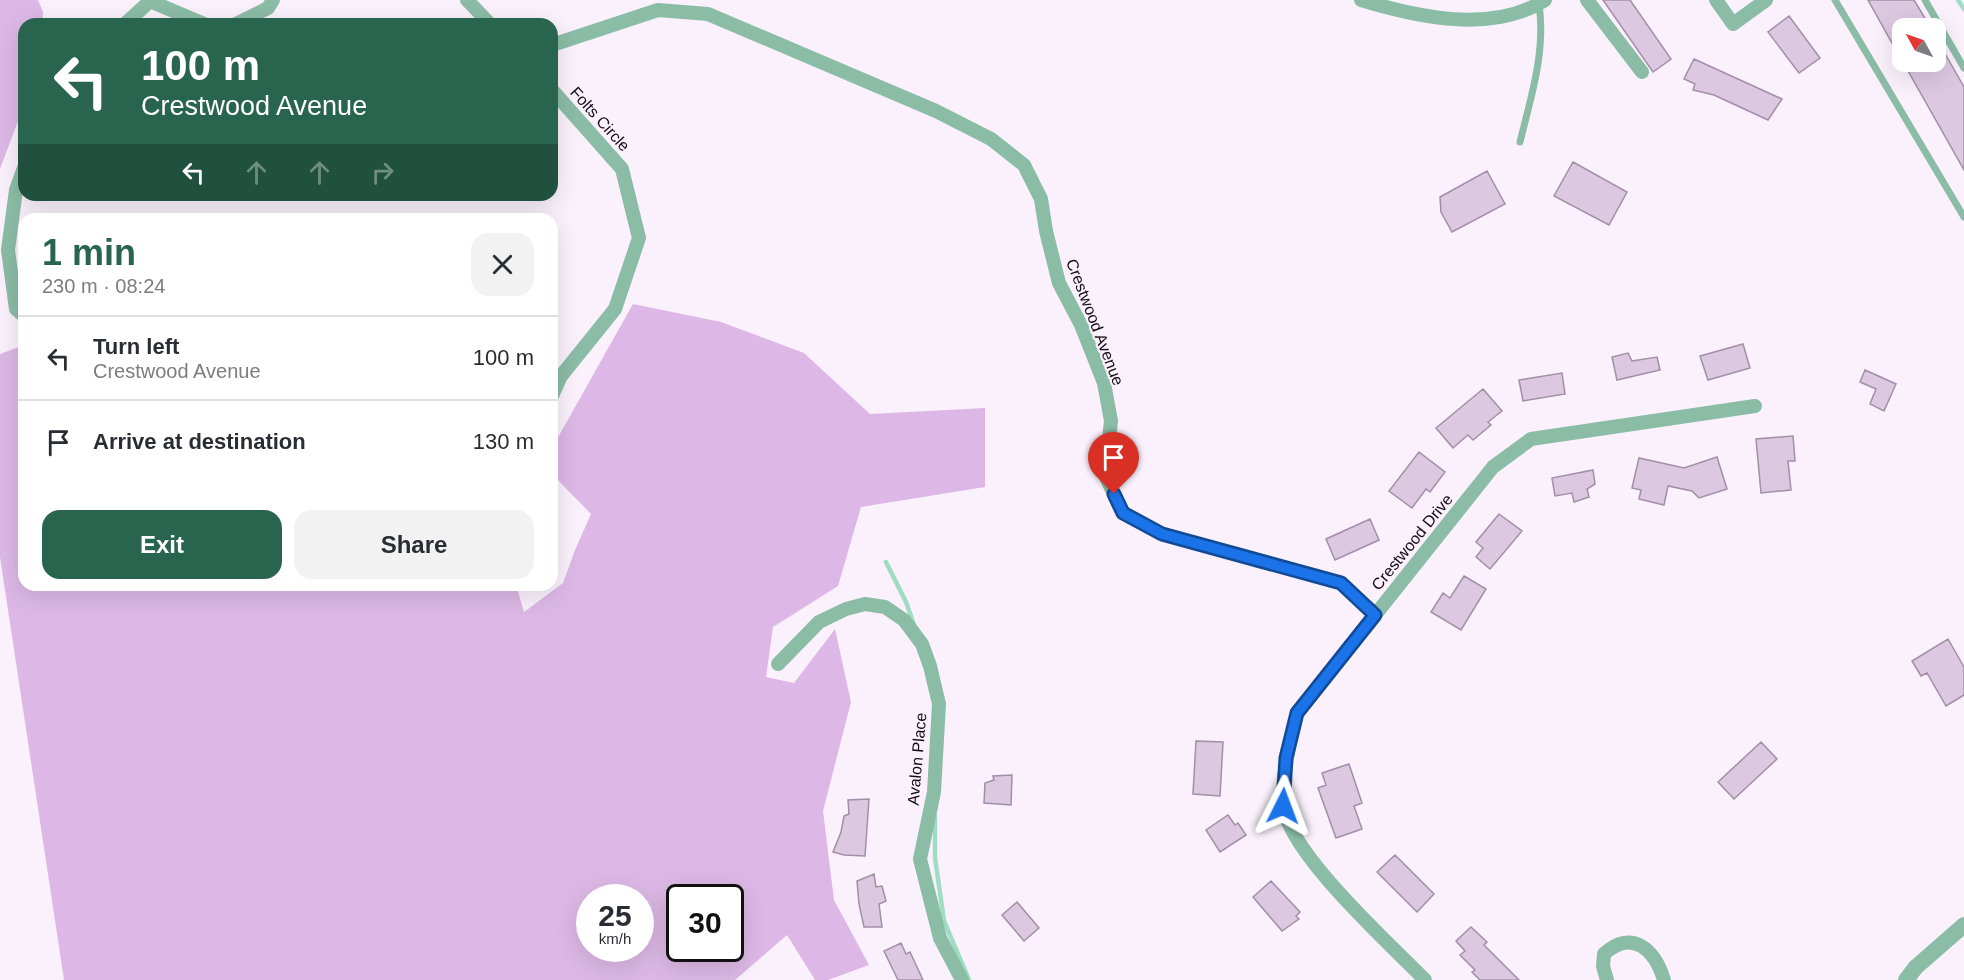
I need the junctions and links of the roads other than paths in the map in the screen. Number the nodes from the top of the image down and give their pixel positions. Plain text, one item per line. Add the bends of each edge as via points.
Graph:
1 (273, 0) edge
2 (467, 0) edge
3 (1361, 0) edge
4 (1587, 0) edge
5 (1716, 0) edge
6 (1766, 0) edge
7 (1835, 0) edge
8 (1925, 0) edge
9 (150, 1) edge
10 (1542, 2) edge
11 (132, 18) edge
12 (190, 18) edge
13 (248, 18) edge
14 (484, 18) edge
15 (558, 43) edge
16 (1964, 68) edge
17 (1642, 72) dead end
18 (558, 97) edge
19 (1520, 142) dead end
20 (18, 184) edge
21 (1964, 217) edge
22 (18, 311) edge
23 (558, 383) edge
24 (1755, 406) dead end
25 (1375, 615) junction
26 (778, 664) dead end
27 (1964, 925) edge
28 (962, 980) edge
29 (1425, 980) edge
30 (1606, 980) edge
31 (1664, 980) edge
32 (1906, 980) edge

1 - 13 street via 268,8
2 - 14 street
3 - 10 street via 1468,20 1501,17
4 - 17 street
5 - 6 street via 1733,24
7 - 21 lane
8 - 16 lane
9 - 11 street
9 - 12 street
10 - 19 lane via 1539,63
15 - 25 street, Crestwood Avenue via 658,10 708,14 936,111 991,139 1024,165 1041,199 1059,283 1104,383 1111,421 1105,475 1123,513 1162,534 1341,583
18 - 23 street, Folts Circle via 622,169 639,238 615,309
20 - 22 street via 8,250
24 - 25 street, Crestwood Drive via 1532,439 1493,467
25 - 29 street, Crestwood Drive via 1297,713 1286,758 1283,806 1296,839 1326,879
26 - 28 street, Avalon Place via 819,622 865,604 885,607 904,620 922,644 939,704 934,792 920,859 940,938
27 - 32 street
30 - 31 street via 1604,954 1623,942 1636,942 1651,953

